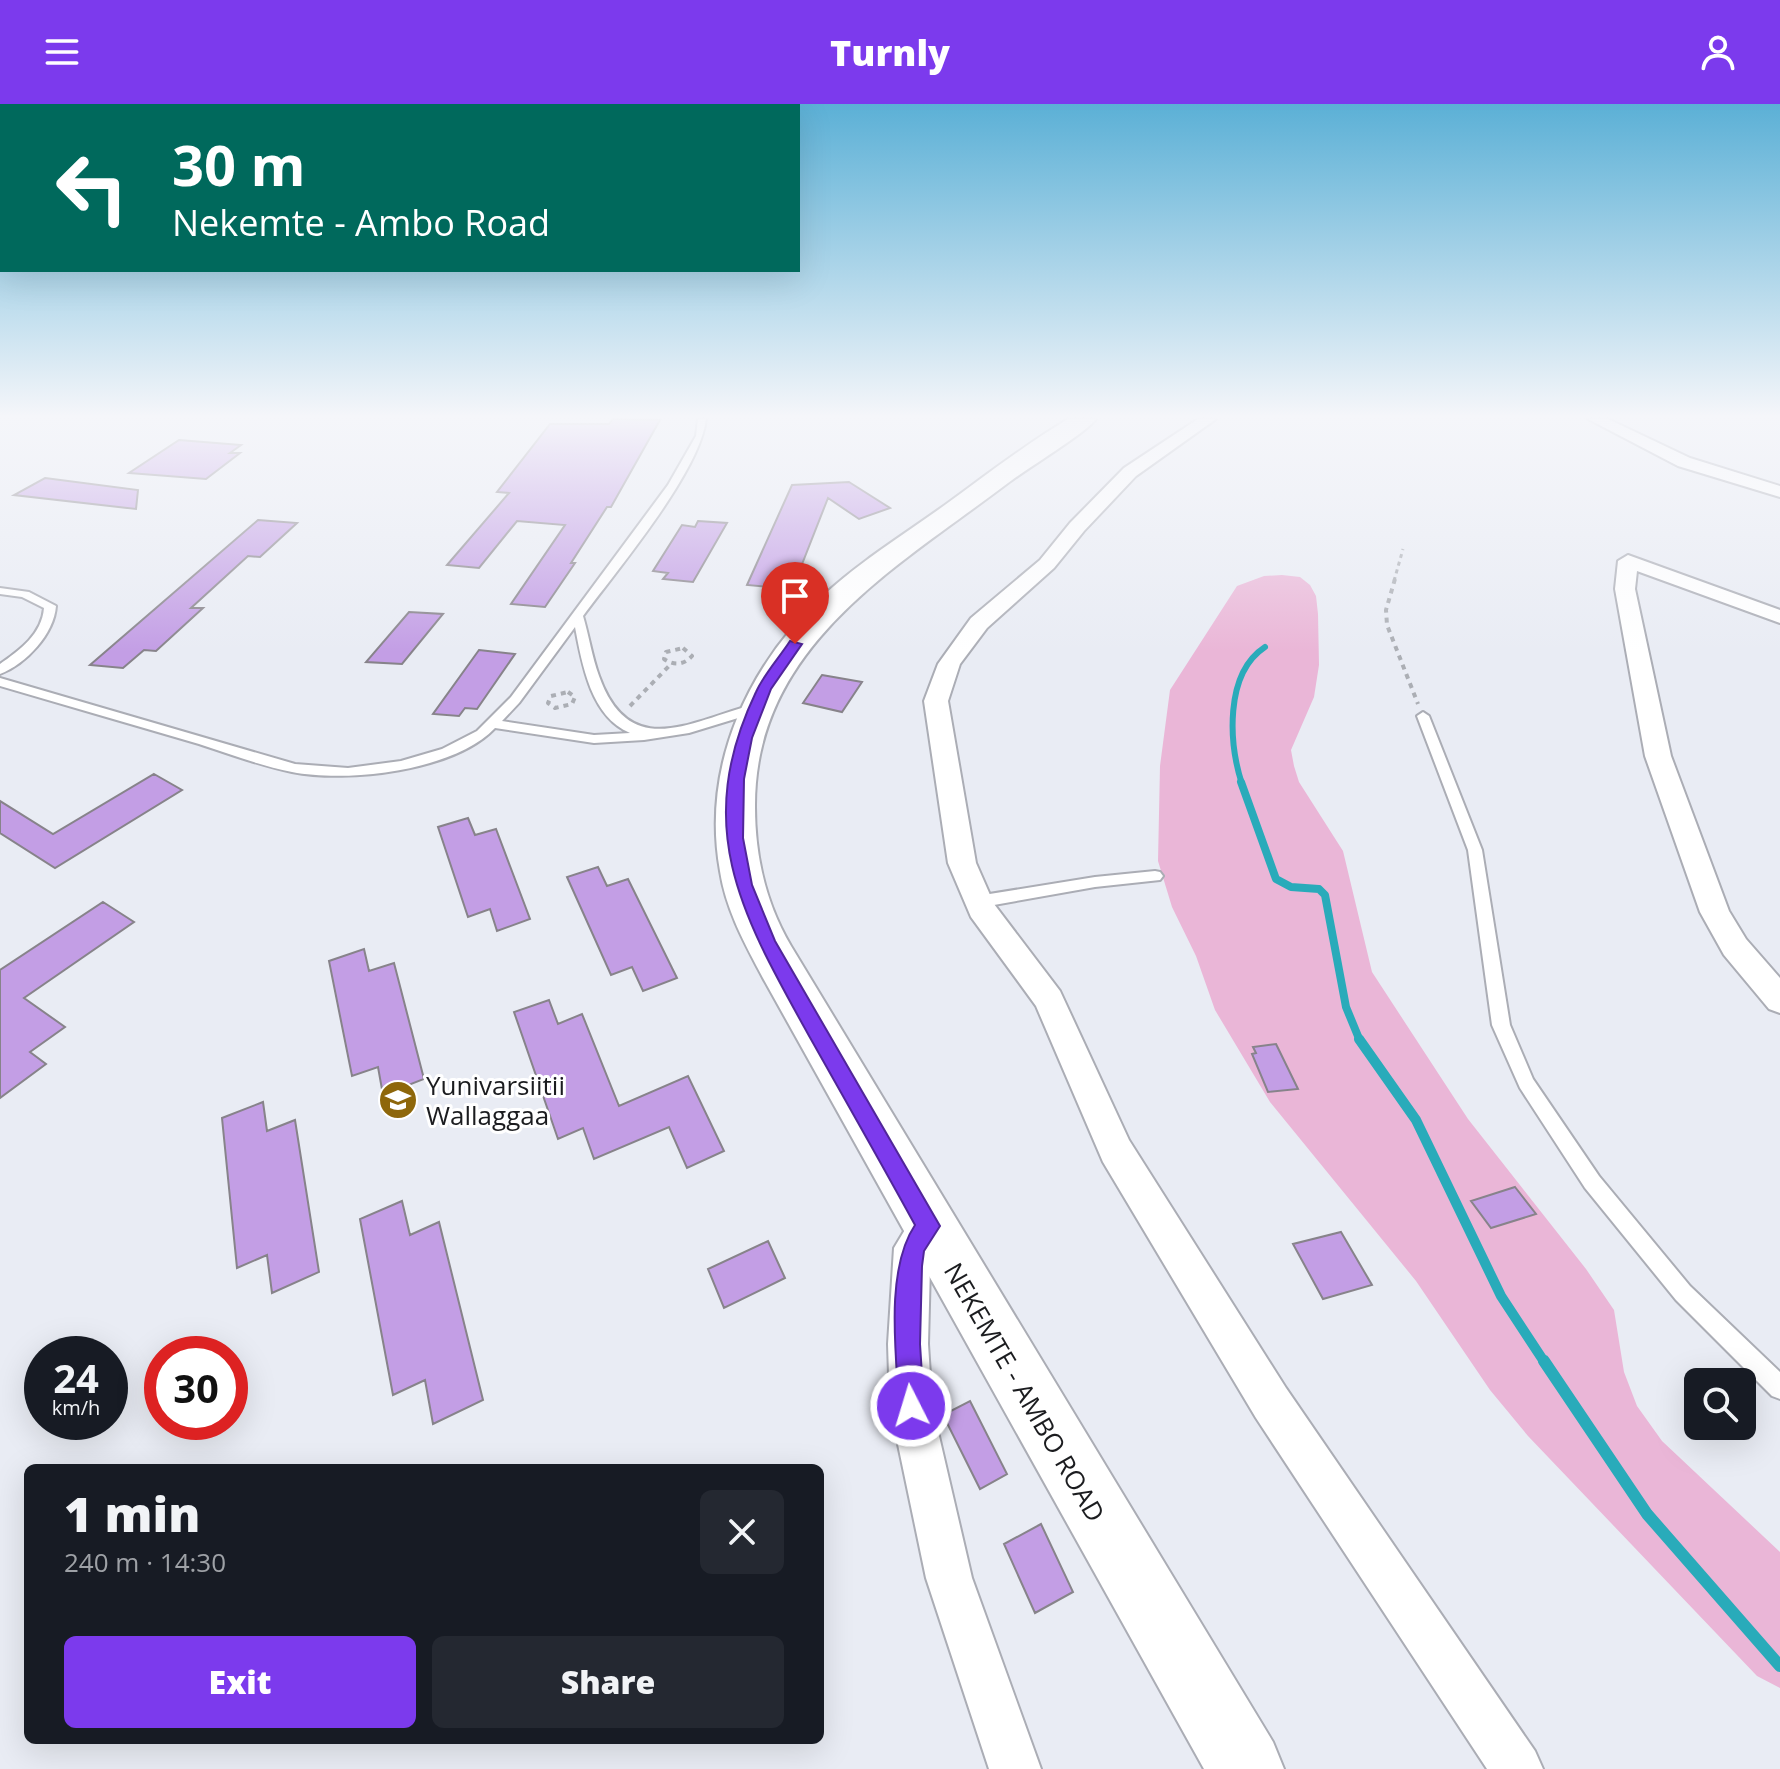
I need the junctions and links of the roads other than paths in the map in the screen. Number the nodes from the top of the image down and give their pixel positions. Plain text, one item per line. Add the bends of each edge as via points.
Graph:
1 (664, 497) edge
2 (974, 497) edge
3 (1106, 497) edge
4 (0, 591) edge
5 (578, 617) junction
6 (1780, 617) edge
7 (0, 670) edge
8 (0, 682) edge
9 (756, 708) junction
10 (1423, 716) road end
11 (494, 724) junction
12 (653, 735) junction
13 (1155, 876) dead end
14 (977, 902) junction
15 (1780, 1000) edge
16 (928, 1226) junction
17 (1780, 1388) edge
18 (1015, 1769) edge
19 (1246, 1769) edge
20 (1517, 1769) edge

1 - 5 lane
2 - 9 highway, NEKEMTE - AMBO ROAD via 840,597 795,644
3 - 14 street via 1047,564 979,623 949,664 939,688 937,715 962,863
4 - 7 lane via 38,599 50,606 50,612 32,643
5 - 11 lane
5 - 12 lane via 596,689 617,719
6 - 15 street via 1628,561 1625,589 1658,756 1715,912 1735,947
8 - 11 lane via 294,768 329,772 425,759 468,743
9 - 12 lane
9 - 16 highway, NEKEMTE - AMBO ROAD via 739,761 734,815 738,862 753,914
10 - 17 lane via 1475,850 1501,1025 1526,1083 1592,1182 1683,1293
11 - 12 lane via 594,739
13 - 14 lane
14 - 20 street via 1049,1000 1116,1151 1271,1403
16 - 18 street via 913,1248 911,1266 911,1406 949,1578
16 - 19 highway, NEKEMTE - AMBO ROAD

